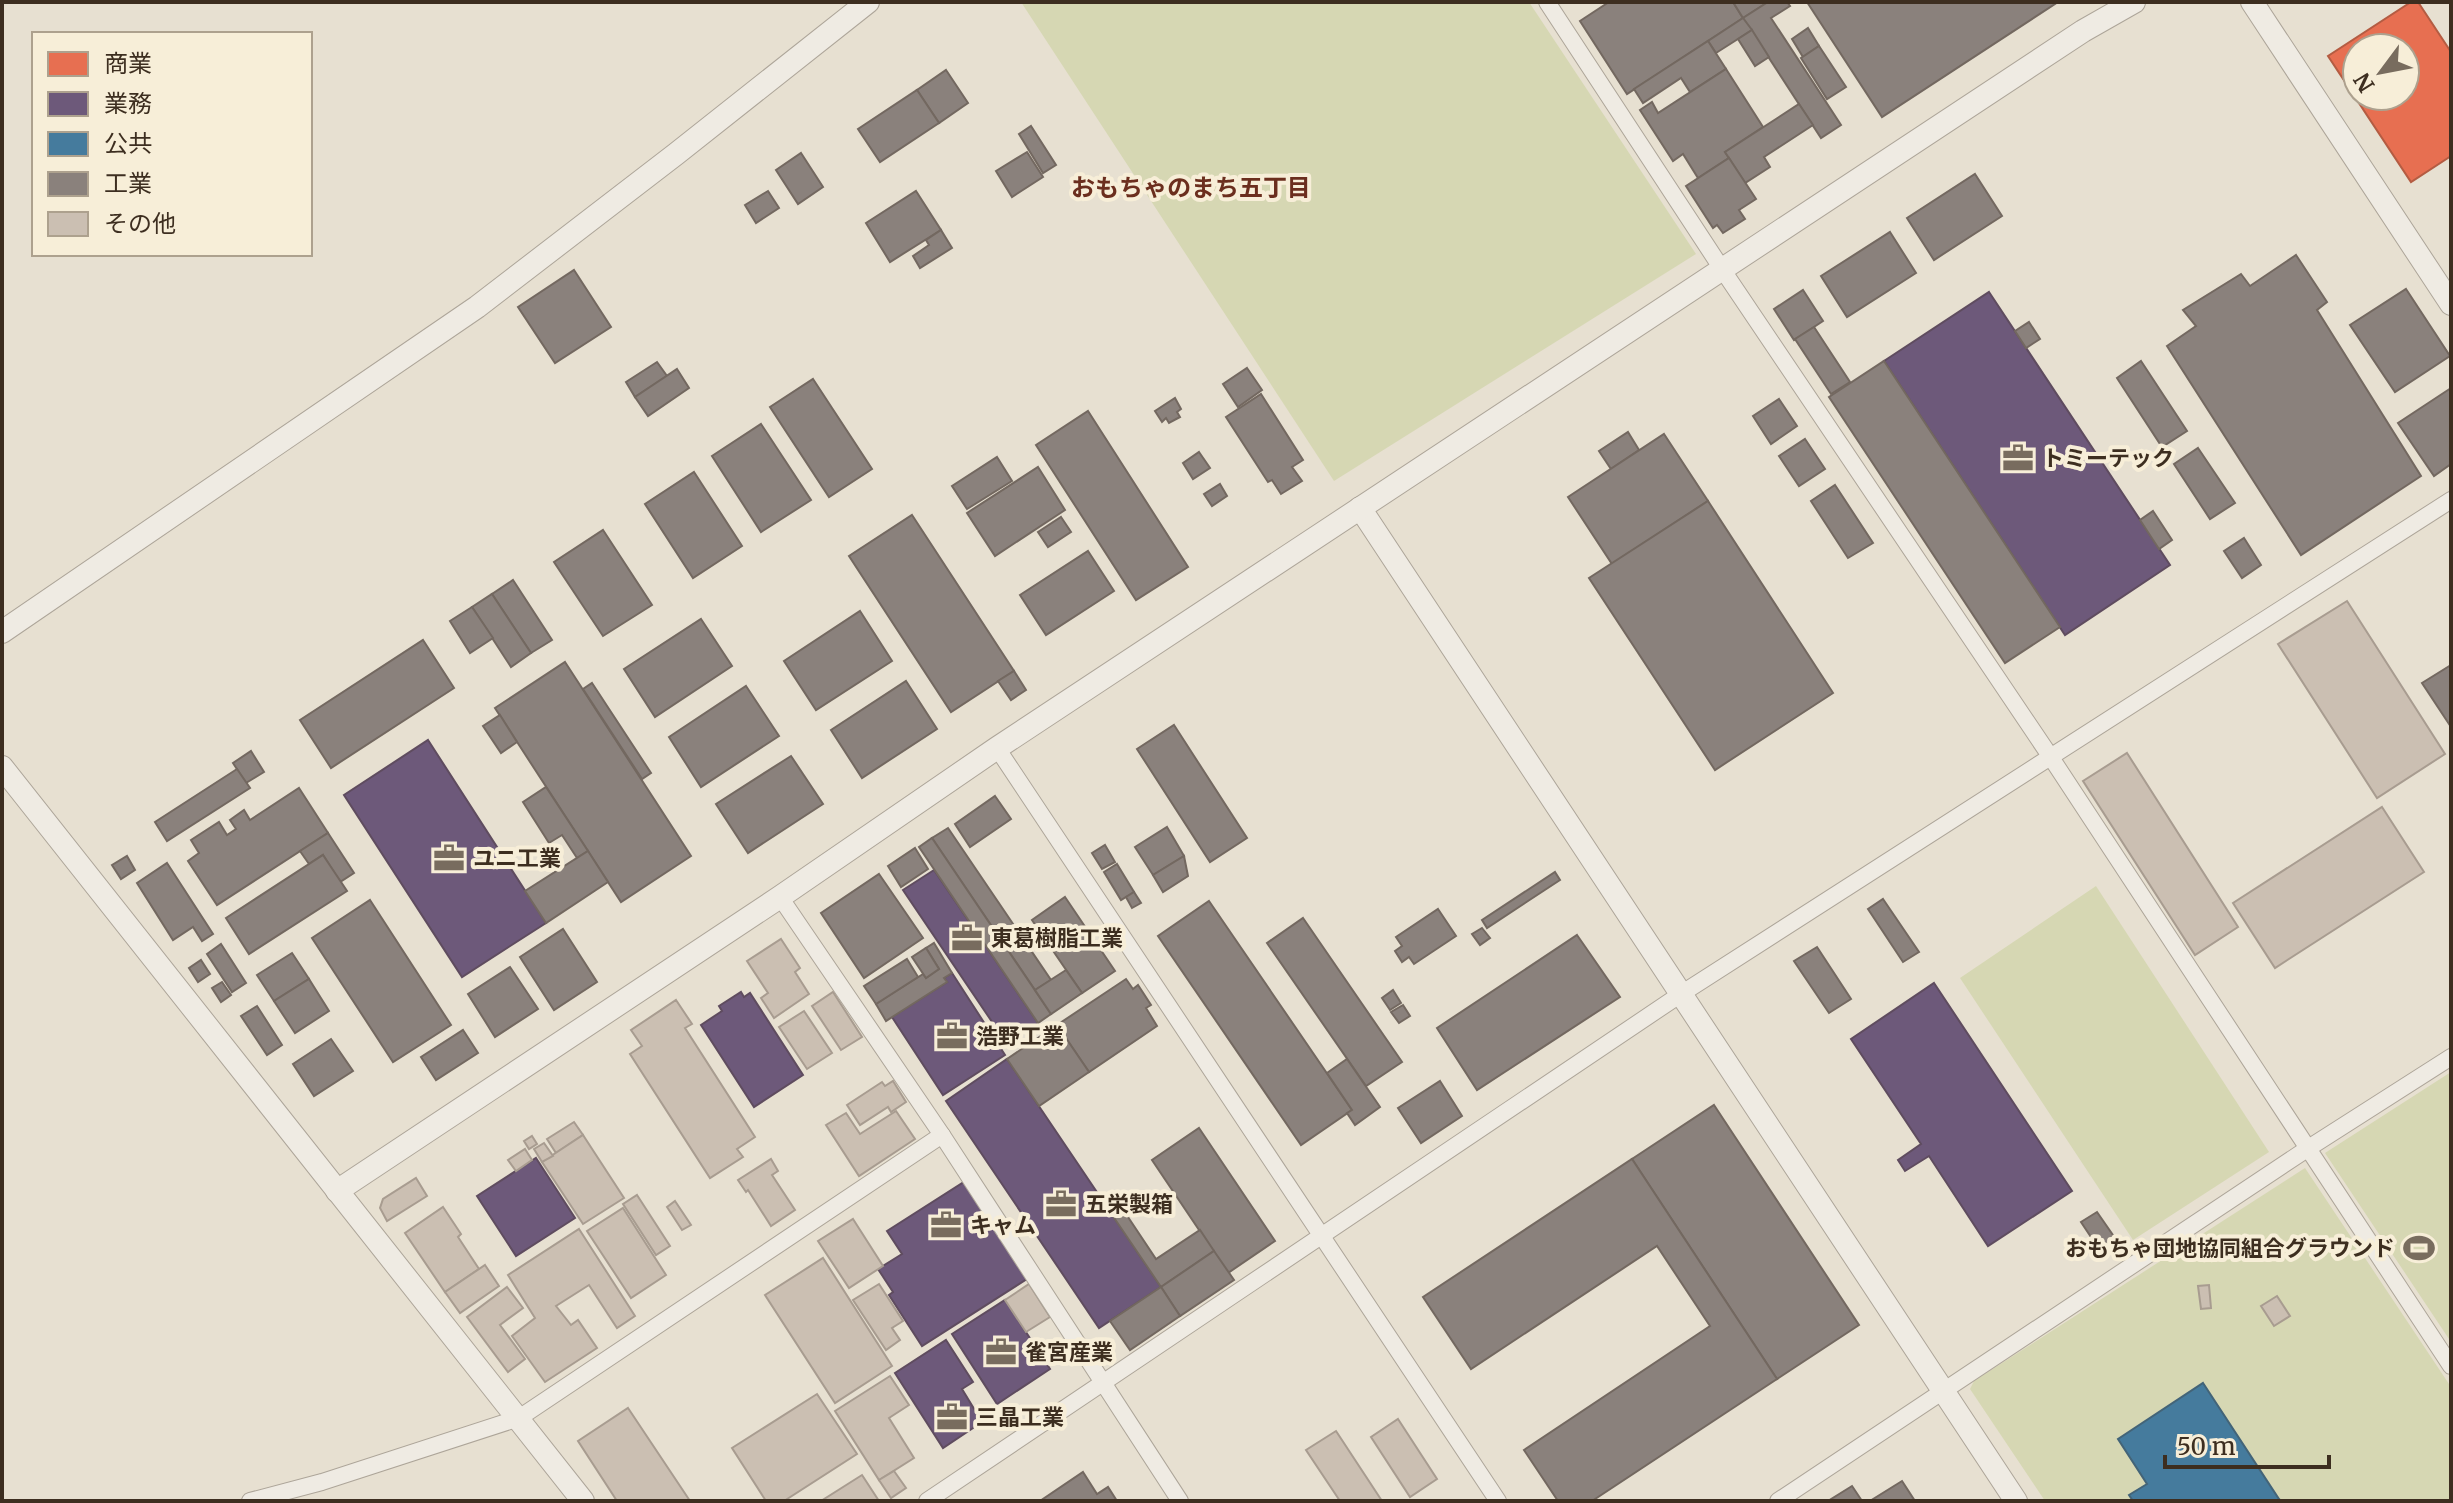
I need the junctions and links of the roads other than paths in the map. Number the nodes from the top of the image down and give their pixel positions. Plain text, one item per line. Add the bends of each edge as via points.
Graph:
1 (868, 2) edge
2 (1547, 2) edge
3 (2134, 2) edge
4 (2252, 2) edge
5 (1722, 269) junction
6 (2451, 304) edge
7 (2451, 500) edge
8 (1360, 508) junction
9 (2, 632) edge
10 (997, 748) junction
11 (2050, 756) junction
12 (2, 767) edge
13 (780, 897) junction
14 (1681, 994) junction
15 (2451, 1057) edge
16 (942, 1135) junction
17 (2307, 1149) junction
18 (337, 1191) junction
19 (1322, 1234) junction
20 (2451, 1366) edge
21 (1103, 1382) junction
22 (1943, 1392) junction
23 (519, 1418) junction
24 (250, 1501) edge
25 (583, 1501) edge
26 (927, 1501) edge
27 (1180, 1501) edge
28 (1498, 1501) edge
29 (1778, 1501) edge
30 (2016, 1501) edge

1 - 9 street via 477,307
2 - 5 street
3 - 5 street
4 - 6 street
5 - 8 street
5 - 11 street
7 - 11 street
8 - 10 street
8 - 14 street
10 - 13 street
10 - 19 street
11 - 14 street
11 - 17 street
12 - 18 street
13 - 16 street
13 - 18 street
14 - 19 street
14 - 22 street
15 - 17 street
16 - 21 street
16 - 23 street
17 - 20 street
17 - 22 street
18 - 23 street
19 - 21 street
19 - 28 street
21 - 26 street
21 - 27 street
22 - 29 street
22 - 30 street
23 - 24 street
23 - 25 street

